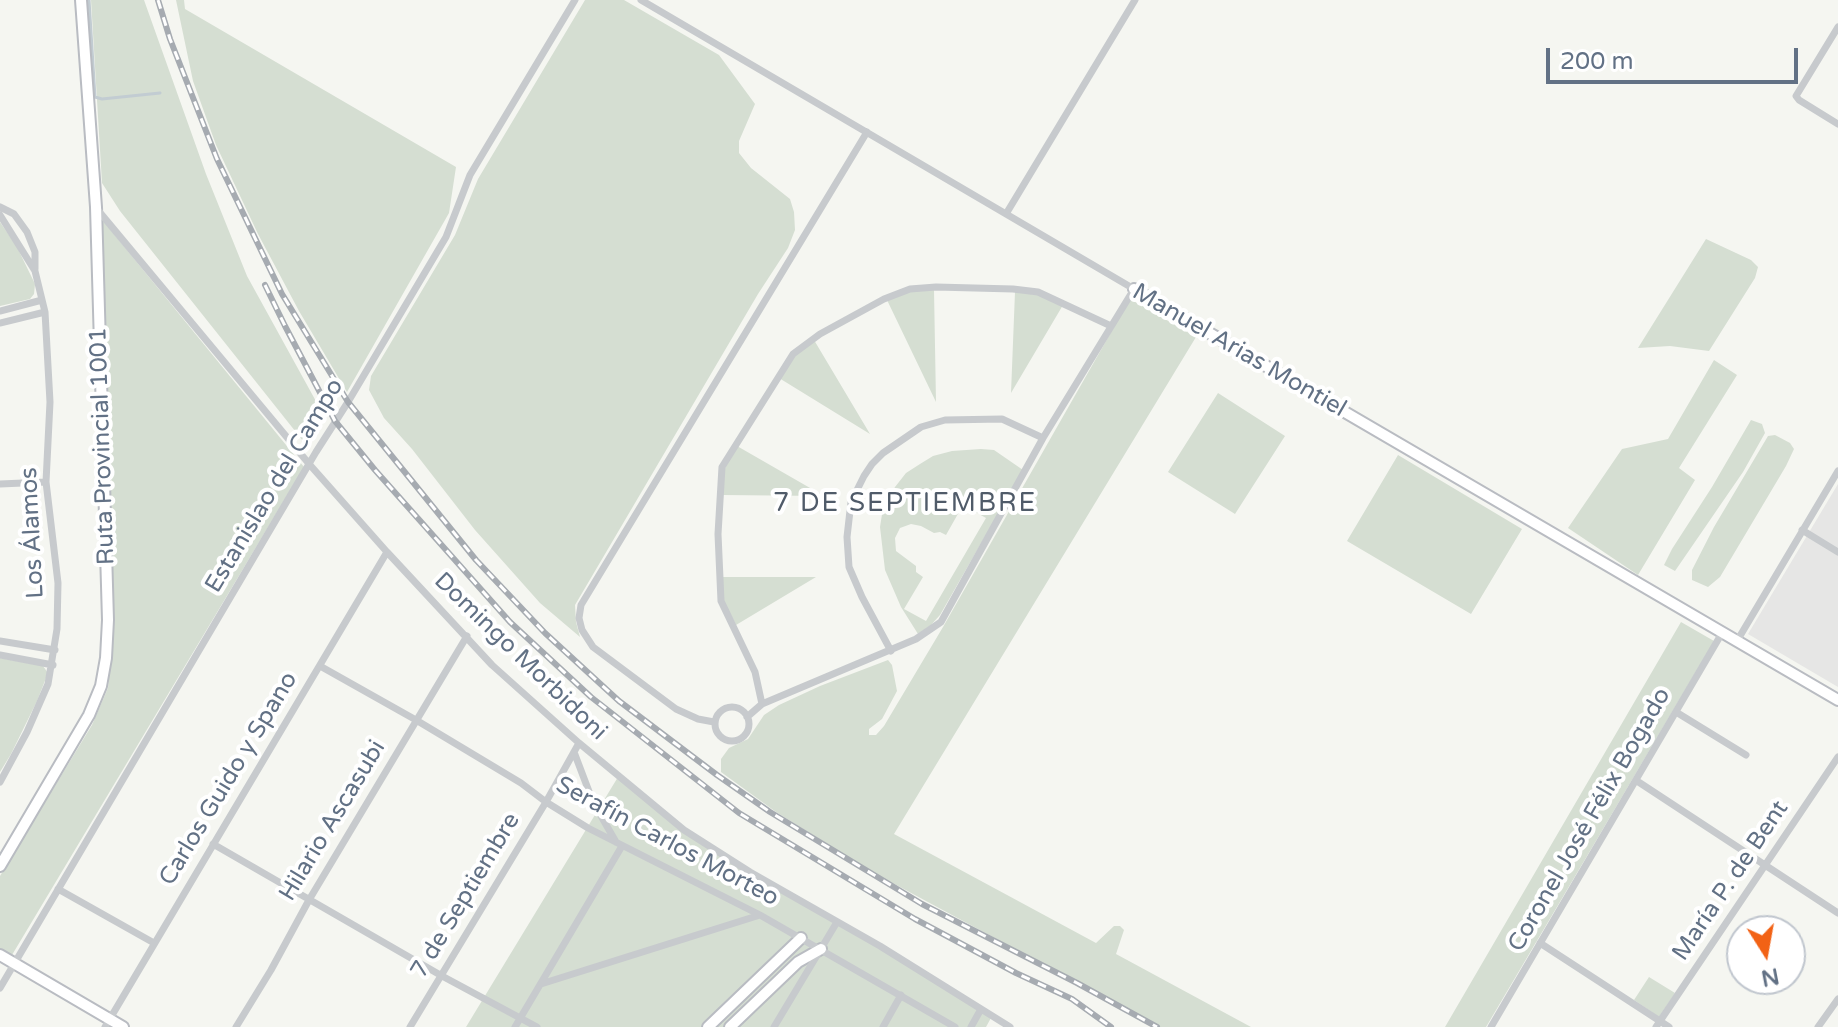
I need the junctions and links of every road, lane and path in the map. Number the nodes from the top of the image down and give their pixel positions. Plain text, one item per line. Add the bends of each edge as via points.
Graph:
1 (81, 0) edge
2 (575, 0) edge
3 (641, 0) edge
4 (1135, 0) edge
5 (1838, 27) edge
6 (1838, 124) edge
7 (867, 132) junction
8 (0, 207) edge
9 (96, 207) junction
10 (1006, 214) junction
11 (0, 215) edge
12 (35, 271) junction
13 (1134, 289) junction
14 (42, 300) junction
15 (0, 311) edge
16 (45, 312) junction
17 (0, 323) edge
18 (1111, 326) junction
19 (1043, 438) junction
20 (310, 465) junction
21 (1838, 471) edge
22 (46, 482) junction
23 (0, 484) edge
24 (1802, 530) junction
25 (387, 552) junction
26 (1838, 552) edge
27 (1722, 633) junction
28 (467, 636) junction
29 (0, 641) edge
30 (1737, 641) junction
31 (55, 650) junction
32 (891, 651) junction
33 (0, 655) edge
34 (53, 665) junction
35 (320, 666) junction
36 (1838, 700) edge
37 (762, 704) junction
38 (1676, 712) junction
39 (747, 717) junction
40 (416, 720) junction
41 (714, 722) junction
42 (579, 743) junction
43 (574, 752) junction
44 (1746, 755) dead end
45 (1838, 757) edge
46 (1637, 781) junction
47 (0, 782) edge
48 (546, 802) junction
49 (213, 844) junction
50 (620, 845) junction
51 (1766, 865) junction
52 (0, 866) edge
53 (58, 889) junction
54 (309, 900) junction
55 (1838, 913) edge
56 (760, 915) junction
57 (837, 922) junction
58 (801, 938) junction
59 (154, 943) junction
60 (1540, 943) junction
61 (821, 949) junction
62 (0, 955) edge
63 (15, 963) junction
64 (442, 976) junction
65 (541, 984) junction
66 (0, 988) edge
67 (901, 995) junction
68 (1838, 999) edge
69 (981, 1009) junction
70 (521, 1018) junction
71 (107, 1023) edge
72 (1658, 1024) edge
73 (123, 1027) edge
74 (236, 1027) edge
75 (410, 1027) edge
76 (515, 1027) edge
77 (537, 1027) edge
78 (708, 1027) edge
79 (730, 1027) edge
80 (774, 1027) edge
81 (883, 1027) edge
82 (955, 1027) edge
83 (971, 1027) edge
84 (1010, 1027) edge
85 (1491, 1027) edge
86 (1669, 1027) edge
87 (1818, 1027) edge

1 - 9 street, Ruta Provincial 1001
2 - 20 street, Estanislao del Campo via 470,175 446,237
3 - 7 street, Manuel Arias Montiel
4 - 10 street
5 - 6 street via 1796,96
7 - 10 street, Manuel Arias Montiel
7 - 41 street via 581,605 582,630 593,647 676,709
8 - 12 street, Los Álamos via 18,218 32,241
9 - 20 street, Domingo Morbidoni
9 - 52 street, Ruta Provincial 1001 via 106,658 89,715
10 - 13 street, Manuel Arias Montiel
11 - 12 street, Los Álamos
12 - 14 street, Los Álamos
13 - 18 street
13 - 27 street, Manuel Arias Montiel
14 - 15 street
14 - 16 street, Los Álamos
16 - 17 street
16 - 22 street, Los Álamos via 50,402
18 - 19 street
18 - 37 street via 1038,292 910,289 820,334 793,354 722,467 721,601 755,672
19 - 32 street via 946,615 931,631
19 - 32 street via 1002,419 945,420 921,427 872,464 851,502 849,567
20 - 25 street, Domingo Morbidoni
20 - 53 street, Estanislao del Campo
21 - 24 street
22 - 23 street
22 - 31 street, Los Álamos via 58,583
24 - 26 street
24 - 30 street
25 - 28 street, Domingo Morbidoni
25 - 35 street, Carlos Guido y Spano
27 - 30 street, Manuel Arias Montiel
27 - 38 street, Coronel José Félix Bogado
28 - 40 street, Hilario Ascasubi
28 - 42 street, Domingo Morbidoni
29 - 31 street
30 - 36 street, Manuel Arias Montiel
31 - 34 street, Los Álamos
32 - 37 street
33 - 34 street
34 - 47 street, Los Álamos via 40,704
35 - 40 street, Serafín Carlos Morteo
35 - 49 street, Carlos Guido y Spano
37 - 39 street
38 - 44 street
38 - 46 street, Coronel José Félix Bogado
39 - 41 street via 739,708 727,707
39 - 41 street via 747,732 735,740 721,737
40 - 48 street, Serafín Carlos Morteo
40 - 54 street, Hilario Ascasubi
42 - 43 street, 7 de Septiembre
42 - 57 street, Domingo Morbidoni via 684,830
43 - 48 street, 7 de Septiembre
43 - 50 street via 593,802
45 - 51 street, María P. de Bent
46 - 51 street
46 - 60 street, Coronel José Félix Bogado
48 - 50 street, Serafín Carlos Morteo
48 - 64 street, 7 de Septiembre
49 - 54 street
49 - 59 street, Carlos Guido y Spano
50 - 56 street, Serafín Carlos Morteo
50 - 65 street
51 - 55 street
51 - 72 street, María P. de Bent
53 - 59 street
53 - 63 street, Estanislao del Campo
54 - 64 street
54 - 74 street, Hilario Ascasubi
56 - 58 street, Serafín Carlos Morteo
56 - 65 street
57 - 61 street
57 - 69 street, Domingo Morbidoni
58 - 61 street, Serafín Carlos Morteo
58 - 78 street
59 - 71 street, Carlos Guido y Spano
60 - 72 street
60 - 85 street, Coronel José Félix Bogado
61 - 67 street, Serafín Carlos Morteo
61 - 79 street via 798,962
61 - 80 street
62 - 63 street
63 - 66 street, Estanislao del Campo
63 - 71 street
64 - 70 street
64 - 75 street, 7 de Septiembre
65 - 70 street
67 - 81 street
67 - 82 street, Serafín Carlos Morteo
68 - 87 street
69 - 83 street
69 - 84 street, Domingo Morbidoni
70 - 76 street
70 - 77 street
71 - 73 street
72 - 86 street

